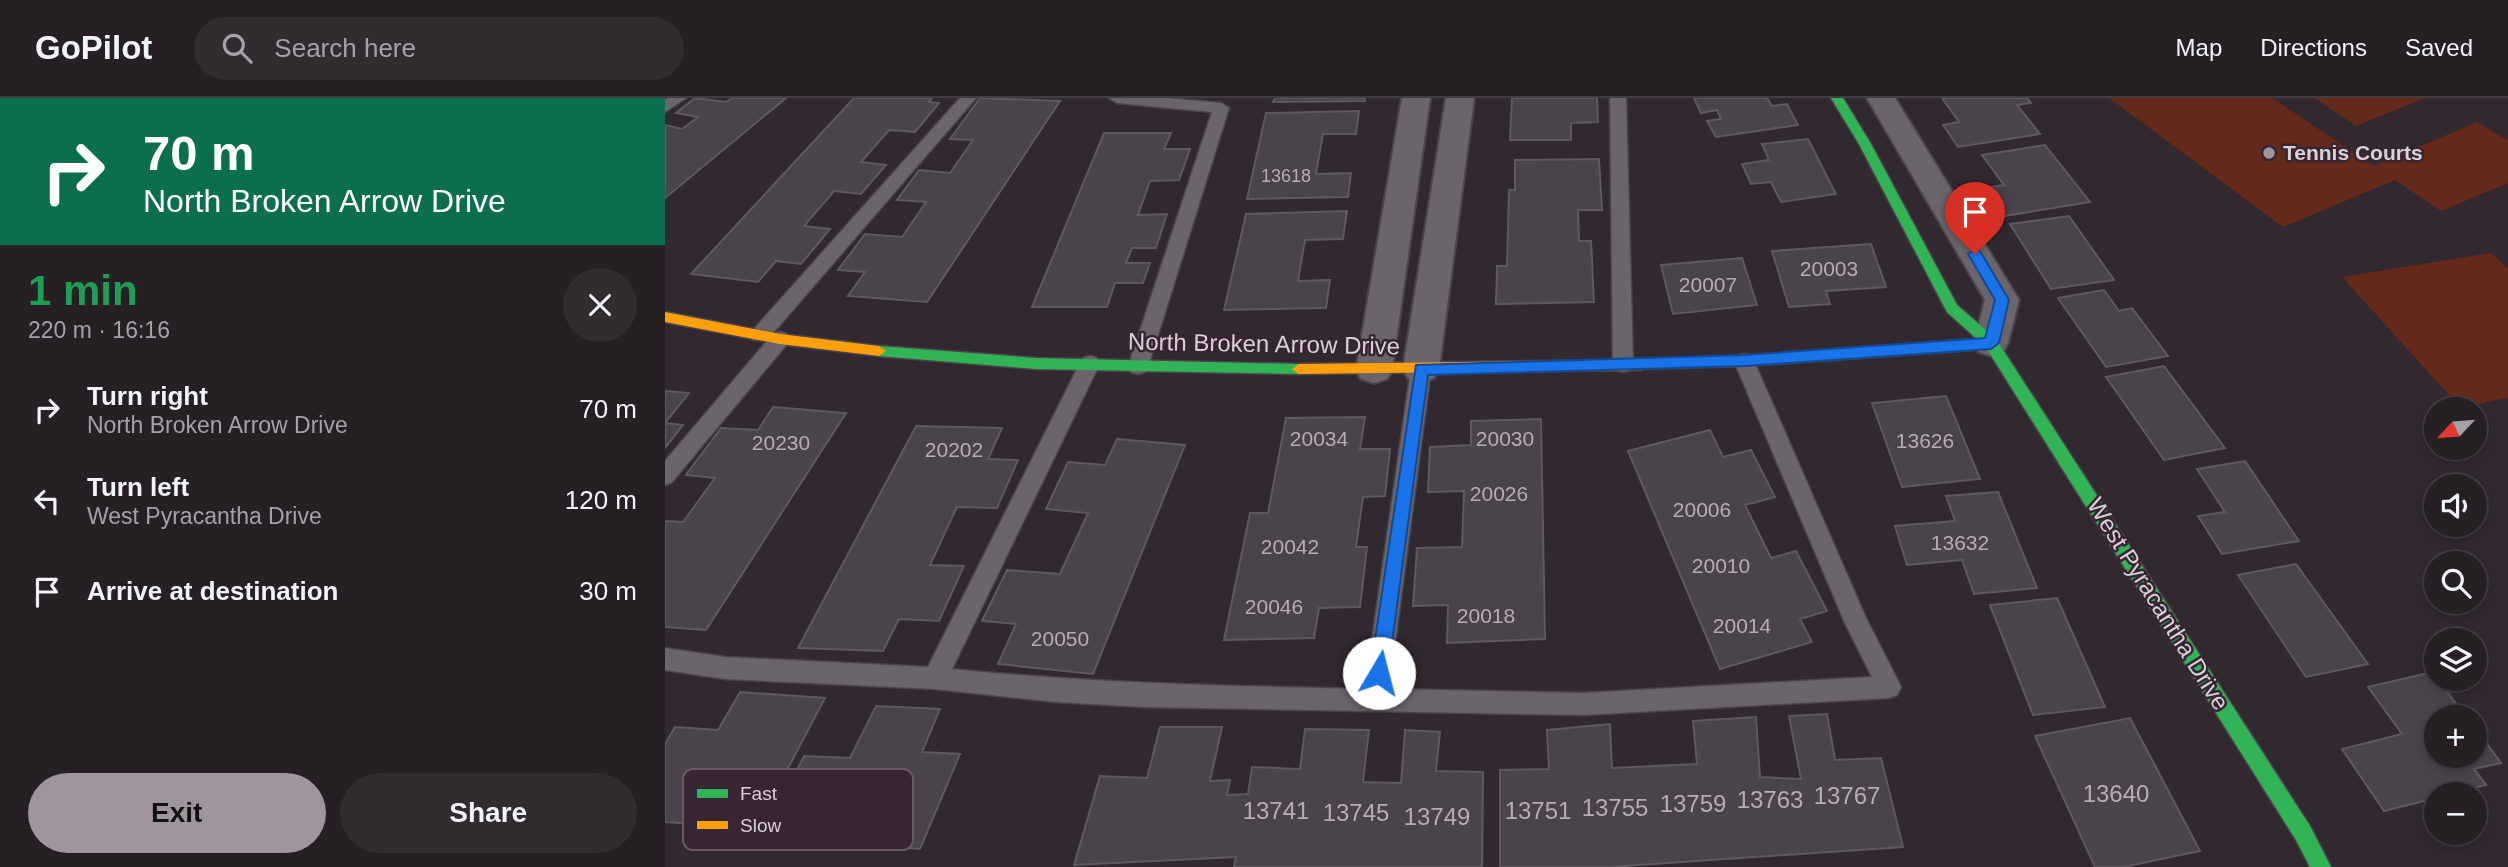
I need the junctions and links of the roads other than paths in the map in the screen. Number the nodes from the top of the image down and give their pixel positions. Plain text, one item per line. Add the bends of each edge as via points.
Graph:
1 (678, 98) edge
2 (968, 98) edge
3 (1117, 98) edge
4 (1416, 98) edge
5 (1460, 98) edge
6 (1618, 98) edge
7 (1837, 98) edge
8 (1881, 98) edge
9 (665, 107) edge
10 (1907, 140) junction
11 (1865, 144) junction
12 (1409, 154) junction
13 (1452, 155) junction
14 (665, 317) edge
15 (770, 337) junction
16 (1991, 343) junction
17 (1744, 361) junction
18 (1090, 363) junction
19 (1623, 365) junction
20 (1137, 366) junction
21 (1421, 369) junction
22 (1374, 370) junction
23 (665, 476) edge
24 (665, 659) edge
25 (935, 678) junction
26 (1375, 701) junction
27 (2321, 867) edge

1 - 9 lane
2 - 15 lane
3 - 20 lane via 1221,108
4 - 12 street
5 - 13 street
6 - 19 lane
7 - 11 street, West Pyracantha Drive
8 - 10 street
10 - 11 street
10 - 16 street via 2002,300
11 - 16 street, West Pyracantha Drive via 1952,308
12 - 13 street
12 - 22 street
13 - 21 street
14 - 15 street, North Broken Arrow Drive
15 - 18 street, North Broken Arrow Drive via 944,359
15 - 23 lane
16 - 17 street, North Broken Arrow Drive
16 - 27 street, West Pyracantha Drive
17 - 19 street, North Broken Arrow Drive
17 - 26 lane via 1889,687 1583,704
18 - 20 street, North Broken Arrow Drive
18 - 25 lane
19 - 21 street, North Broken Arrow Drive
20 - 22 street, North Broken Arrow Drive
21 - 22 street, North Broken Arrow Drive
21 - 26 lane
24 - 25 lane via 725,668
25 - 26 lane via 1146,696

